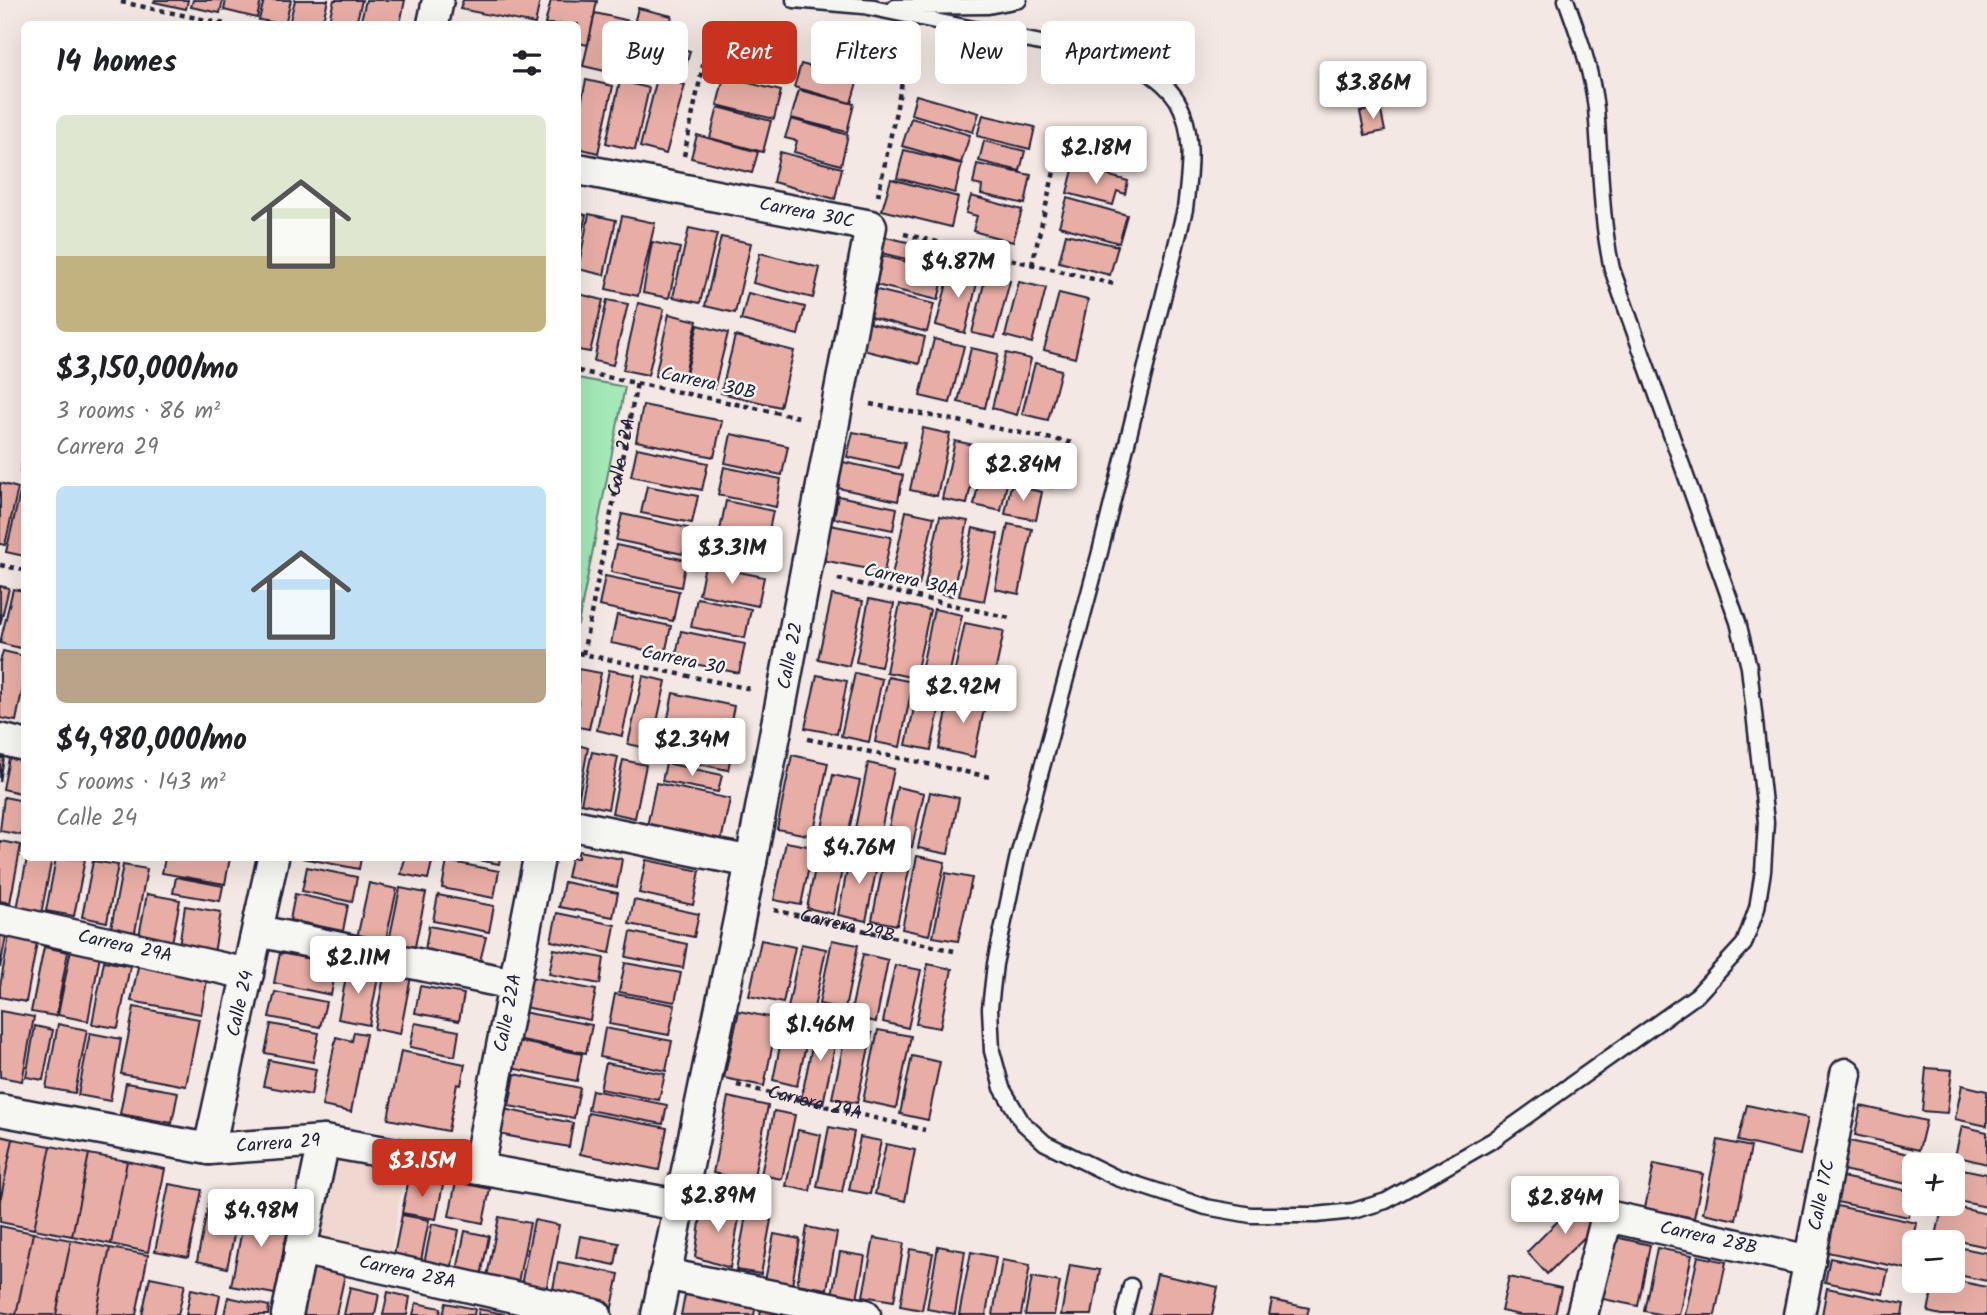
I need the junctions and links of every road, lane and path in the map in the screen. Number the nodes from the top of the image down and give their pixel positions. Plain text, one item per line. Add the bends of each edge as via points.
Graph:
1 (439, 0) edge
2 (794, 0) edge
3 (1019, 0) edge
4 (1566, 0) edge
5 (121, 2) edge
6 (867, 7) junction
7 (211, 21) edge
8 (434, 21) edge
9 (702, 71) edge
10 (902, 84) edge
11 (1060, 146) dead end
12 (581, 170) edge
13 (678, 188) junction
14 (871, 226) junction
15 (1032, 264) junction
16 (1114, 284) dead end
17 (581, 372) edge
18 (637, 383) junction
19 (835, 411) junction
20 (1073, 443) dead end
21 (0, 565) edge
22 (21, 569) edge
23 (807, 572) junction
24 (1010, 618) dead end
25 (581, 648) edge
26 (581, 653) edge
27 (783, 696) junction
28 (776, 732) junction
29 (0, 740) edge
30 (21, 744) edge
31 (990, 777) dead end
32 (581, 827) edge
33 (272, 861) edge
34 (538, 861) edge
35 (751, 862) junction
36 (742, 903) junction
37 (0, 919) edge
38 (258, 931) junction
39 (954, 950) dead end
40 (248, 974) junction
41 (513, 984) junction
42 (1846, 1074) dead end
43 (706, 1078) junction
44 (0, 1110) edge
45 (925, 1130) dead end
46 (324, 1141) junction
47 (209, 1149) junction
48 (478, 1169) junction
49 (679, 1205) junction
50 (300, 1250) junction
51 (1810, 1261) junction
52 (665, 1274) junction
53 (1131, 1286) dead end
54 (287, 1315) edge
55 (596, 1315) edge
56 (657, 1315) edge
57 (865, 1315) edge
58 (1124, 1315) edge
59 (1582, 1315) edge
60 (1799, 1315) edge

1 - 8 street
2 - 6 lane
3 - 6 lane via 988,6
4 - 6 lane via 1592,81 1602,219 1612,269 1738,622 1749,667 1766,822 1757,908 1744,944 1697,995 1493,1140 1386,1200 1353,1211 1316,1215 1251,1215 1206,1207 1117,1178 1045,1143 1021,1122 1002,1088 992,1051 995,964 1017,860 1185,209 1188,130 1177,101 1136,63
5 - 7 path
9 - 13 path
10 - 14 path
11 - 15 path
12 - 13 street, Carrera 30C
13 - 14 street, Carrera 30C
14 - 15 path, Carrera 30C
14 - 19 street, Calle 22
15 - 16 path, Carrera 30C
17 - 18 path, Carrera 30B
18 - 19 path, Carrera 30B
18 - 25 path, Calle 22A
19 - 20 path, Carrera 30B
19 - 23 street, Calle 22
21 - 22 path
23 - 24 path, Carrera 30A
23 - 27 street, Calle 22
26 - 27 path, Carrera 30
27 - 28 street, Calle 22
28 - 31 path
28 - 35 street, Calle 22
29 - 30 street
32 - 35 street
33 - 38 street, Calle 24
34 - 41 street, Calle 22A
35 - 36 street, Calle 22
36 - 39 path, Carrera 29B
36 - 43 street, Calle 22
37 - 40 street, Carrera 29A
38 - 40 street, Calle 24
38 - 41 street
40 - 47 street, Calle 24
41 - 48 street, Calle 22A
42 - 51 street, Calle 17C
43 - 45 path, Carrera 29A
43 - 49 street, Calle 22
44 - 47 street, Carrera 29
46 - 47 street, Carrera 29
46 - 48 street, Carrera 29
46 - 50 street
48 - 49 street, Carrera 29
49 - 52 street, Calle 22
50 - 54 street
50 - 55 street, Carrera 28A
51 - 59 street, Carrera 28B via 1606,1216
51 - 60 street, Calle 17C
52 - 56 street, Calle 22
52 - 57 street
53 - 58 lane

